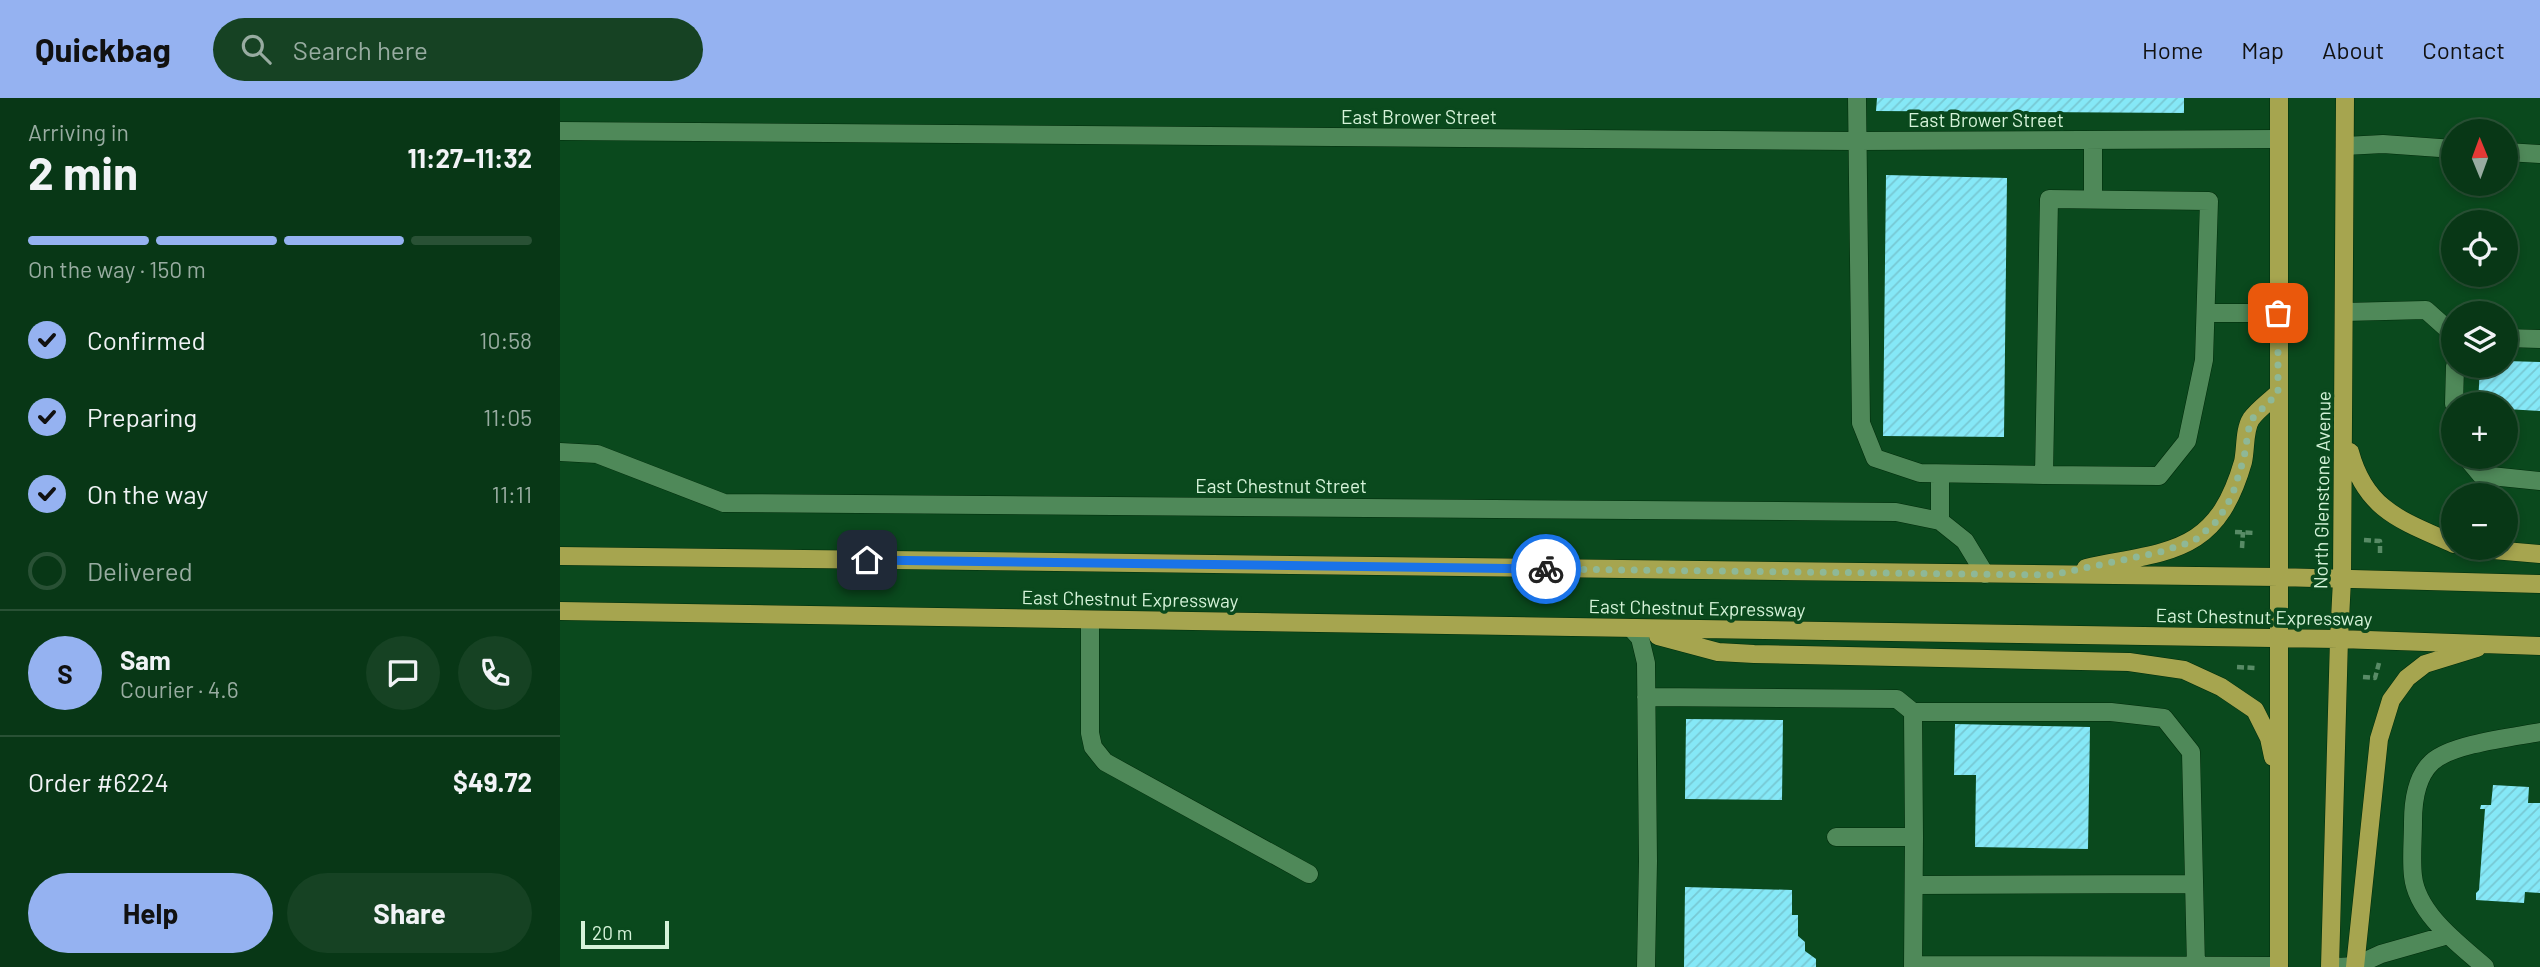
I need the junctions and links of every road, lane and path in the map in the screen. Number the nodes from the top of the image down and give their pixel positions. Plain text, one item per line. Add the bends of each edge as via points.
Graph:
1 (1857, 98) edge
2 (2279, 98) edge
3 (2345, 98) edge
4 (560, 131) edge
5 (2278, 139) junction
6 (1856, 141) junction
7 (2093, 141) junction
8 (2345, 146) junction
9 (2441, 148) edge
10 (2518, 153) edge
11 (2540, 154) edge
12 (2093, 200) junction
13 (2344, 312) junction
14 (2206, 313) junction
15 (2278, 313) junction
16 (2441, 323) edge
17 (2518, 339) edge
18 (2540, 340) edge
19 (2278, 393) junction
20 (2344, 429) junction
21 (560, 452) edge
22 (2476, 469) edge
23 (1940, 474) junction
24 (2044, 475) junction
25 (2540, 481) edge
26 (1940, 521) junction
27 (2232, 532) dead end
28 (2243, 532) junction
29 (2255, 533) dead end
30 (2441, 538) edge
31 (2363, 540) dead end
32 (2242, 548) dead end
33 (2518, 552) edge
34 (2540, 554) edge
35 (560, 556) edge
36 (2380, 556) dead end
37 (1985, 574) junction
38 (2052, 575) junction
39 (2279, 577) junction
40 (2342, 580) junction
41 (2540, 584) edge
42 (560, 611) edge
43 (1090, 620) junction
44 (1630, 628) junction
45 (2279, 638) junction
46 (2339, 639) junction
47 (2490, 644) junction
48 (2540, 646) edge
49 (2379, 661) dead end
50 (2237, 667) dead end
51 (2255, 668) dead end
52 (2363, 677) dead end
53 (1646, 697) junction
54 (1913, 712) junction
55 (2540, 732) edge
56 (2279, 788) junction
57 (1836, 837) dead end
58 (1914, 837) junction
59 (1309, 874) dead end
60 (2194, 884) junction
61 (1916, 885) junction
62 (2448, 935) junction
63 (1913, 966) edge
64 (2176, 966) edge
65 (2196, 966) edge
66 (1646, 967) edge
67 (2279, 967) edge
68 (2330, 967) edge
69 (2349, 967) edge
70 (2485, 967) edge

1 - 6 street
2 - 5 main road
3 - 8 main road, North Glenstone Avenue
4 - 6 street, East Brower Street
5 - 7 street, East Brower Street
5 - 15 main road
6 - 7 street, East Brower Street
6 - 23 street via 1861,423 1875,458 1920,473
7 - 12 street
8 - 9 street
8 - 13 main road, North Glenstone Avenue
10 - 11 street
12 - 14 street via 2210,201
12 - 24 street via 2049,199
13 - 16 street via 2426,310
13 - 20 main road, North Glenstone Avenue
14 - 15 street
14 - 24 street via 2204,360 2187,441 2159,477
15 - 19 main road
17 - 18 street
19 - 38 main road via 2250,421 2232,496 2218,520 2194,541
19 - 39 main road
20 - 30 main road via 2356,474 2372,499
20 - 40 main road, North Glenstone Avenue
21 - 26 street, East Chestnut Street via 597,454 724,503 1896,512
22 - 25 street via 2481,475
23 - 24 street
23 - 26 street
26 - 37 street, East Chestnut Street via 1965,541
27 - 28 path
28 - 29 path
28 - 32 path
31 - 36 path via 2380,541
33 - 34 main road
35 - 37 main road, East Chestnut Expressway
37 - 38 main road, East Chestnut Expressway
38 - 39 main road, East Chestnut Expressway
39 - 40 main road, East Chestnut Expressway
39 - 45 main road
40 - 41 main road, East Chestnut Expressway
40 - 46 main road, North Glenstone Avenue
42 - 43 main road, East Chestnut Expressway
43 - 44 main road, East Chestnut Expressway
43 - 59 street via 1090,733 1093,747 1105,762
44 - 45 main road, East Chestnut Expressway
44 - 53 street via 1645,651
44 - 56 main road via 1718,652 2129,662 2183,670 2221,687 2255,710 2269,738
45 - 46 main road, East Chestnut Expressway
45 - 56 main road
46 - 47 main road, East Chestnut Expressway
46 - 68 main road, North Glenstone Avenue
47 - 48 main road, East Chestnut Expressway
47 - 69 main road via 2426,664 2407,678 2391,700 2379,739
49 - 52 path via 2375,678
50 - 51 path
53 - 54 street via 1896,699
53 - 66 street
54 - 58 street
54 - 60 street via 2111,712 2164,718 2191,752
55 - 62 street via 2451,750 2433,762 2417,788 2413,879 2420,897
56 - 67 main road
57 - 58 street
58 - 61 street
60 - 61 street
60 - 65 street
61 - 63 street
62 - 69 street
62 - 70 street
63 - 64 street
64 - 65 street
65 - 67 street

